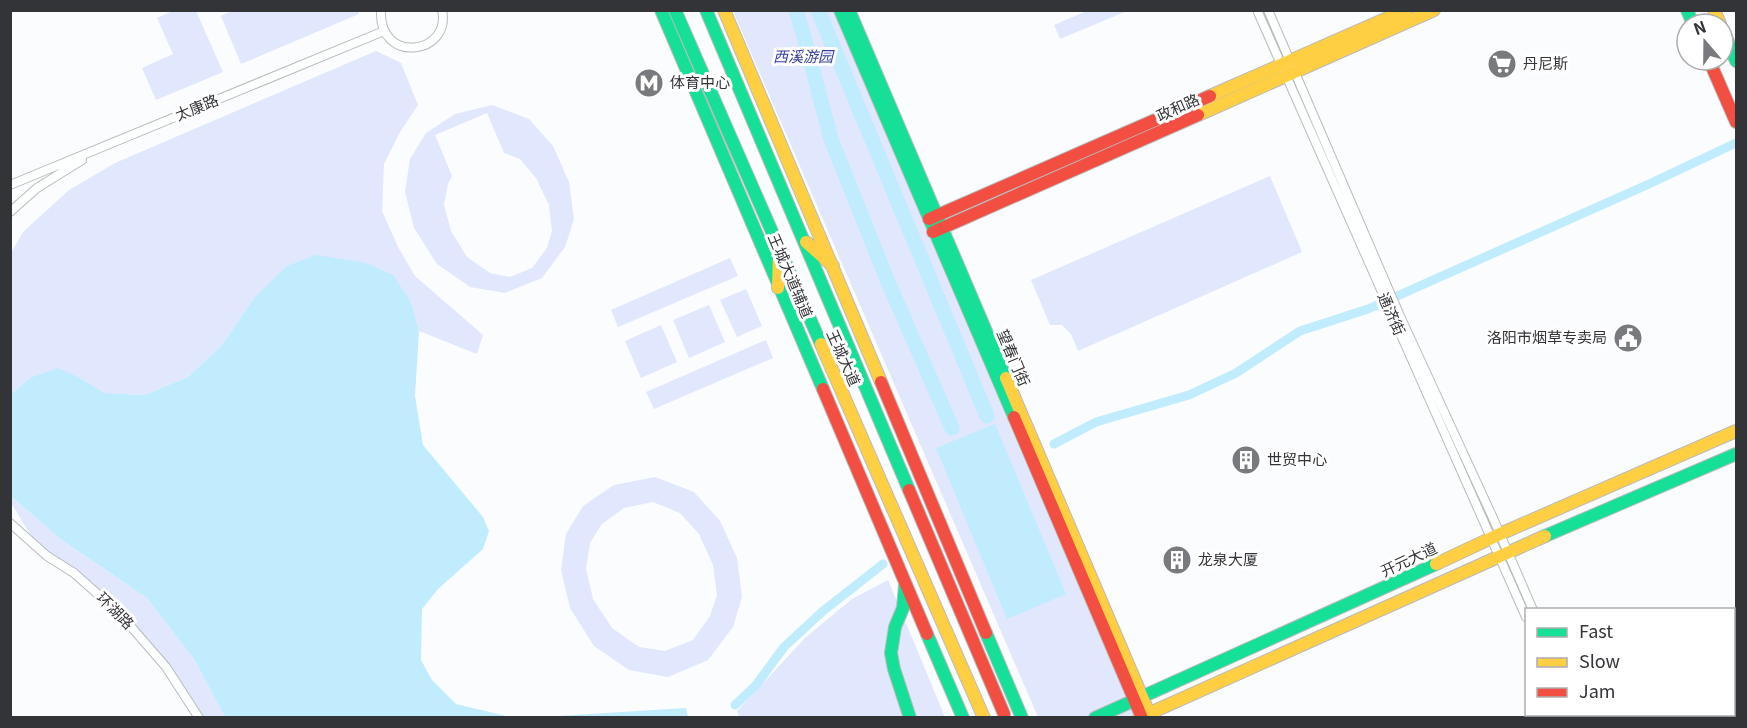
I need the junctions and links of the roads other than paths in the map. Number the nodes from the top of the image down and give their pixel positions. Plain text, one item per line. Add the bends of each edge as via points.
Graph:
1 (381, 10) edge
2 (442, 10) edge
3 (661, 10) edge
4 (675, 10) edge
5 (706, 10) edge
6 (724, 10) edge
7 (840, 10) edge
8 (849, 10) edge
9 (1257, 10) edge
10 (1268, 10) edge
11 (1406, 10) edge
12 (1434, 10) edge
13 (384, 31) junction
14 (1289, 69) junction
15 (1714, 72) edge
16 (1737, 122) edge
17 (144, 129) junction
18 (10, 185) edge
19 (10, 212) edge
20 (934, 224) junction
21 (803, 239) junction
22 (779, 248) junction
23 (832, 266) junction
24 (778, 288) junction
25 (1737, 431) edge
26 (1737, 454) edge
27 (10, 523) edge
28 (1496, 536) junction
29 (1504, 554) junction
30 (905, 582) junction
31 (1532, 608) edge
32 (1525, 612) edge
33 (1138, 699) junction
34 (1004, 714) dead end
35 (1144, 716) edge
36 (199, 717) edge
37 (910, 717) edge
38 (963, 717) edge
39 (984, 717) edge
40 (1022, 717) edge
41 (1095, 717) edge

1 - 13 street
2 - 13 street via 438,35 418,48 396,45
3 - 24 main road, 王城大道辅道
4 - 22 main road, 王城大道
5 - 21 main road, 王城大道
6 - 23 main road
7 - 20 main road, 望春门街
8 - 20 main road, 望春门街
9 - 14 street, 通济街
10 - 14 street, 通济街
11 - 14 main road, 政和路
12 - 14 main road, 政和路
13 - 17 street, 太康路
14 - 20 main road, 政和路
14 - 28 street, 通济街
15 - 16 main road
17 - 18 street, 太康路
17 - 19 street via 86,157 37,188
20 - 33 main road, 望春门街
21 - 23 main road
21 - 34 main road, 王城大道
22 - 24 main road
22 - 39 main road, 王城大道
23 - 40 main road
24 - 30 main road, 王城大道辅道
25 - 28 main road, 开元大道
26 - 29 main road
27 - 36 street, 环湖路 via 120,614 166,667
28 - 29 street, 通济街
28 - 33 main road, 开元大道
29 - 31 street, 通济街
29 - 32 street, 通济街
29 - 35 main road
30 - 37 main road via 903,608 891,653
30 - 38 main road, 王城大道辅道
33 - 35 main road, 望春门街
33 - 41 main road, 开元大道

